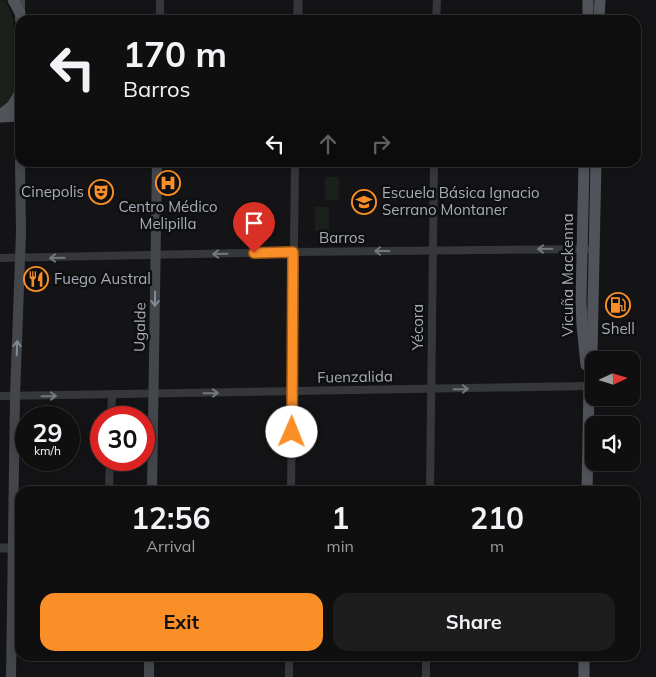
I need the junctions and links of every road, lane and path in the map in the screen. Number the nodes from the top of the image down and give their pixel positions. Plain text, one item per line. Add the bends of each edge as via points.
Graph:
1 (13, 0) edge
2 (20, 0) edge
3 (160, 0) edge
4 (298, 0) edge
5 (437, 0) edge
6 (588, 0) edge
7 (600, 0) edge
8 (20, 15) edge
9 (20, 15) edge
10 (160, 15) edge
11 (298, 15) edge
12 (436, 15) edge
13 (588, 15) edge
14 (599, 15) edge
15 (15, 101) edge
16 (0, 116) edge
17 (15, 116) edge
18 (20, 167) edge
19 (157, 167) edge
20 (294, 167) edge
21 (434, 167) edge
22 (584, 167) edge
23 (596, 167) edge
24 (588, 249) junction
25 (433, 251) junction
26 (293, 252) junction
27 (156, 256) junction
28 (0, 258) edge
29 (20, 258) junction
30 (585, 351) edge
31 (585, 386) edge
32 (432, 390) junction
33 (292, 392) junction
34 (154, 394) junction
35 (112, 395) junction
36 (0, 396) edge
37 (15, 396) junction
38 (112, 406) edge
39 (153, 406) edge
40 (589, 406) edge
41 (110, 471) edge
42 (150, 471) edge
43 (16, 486) edge
44 (109, 486) edge
45 (152, 486) edge
46 (291, 486) edge
47 (430, 486) edge
48 (588, 486) edge
49 (0, 548) edge
50 (15, 548) edge
51 (15, 647) edge
52 (149, 661) edge
53 (289, 661) edge
54 (426, 661) edge
55 (584, 661) edge
56 (11, 677) edge
57 (149, 677) edge
58 (289, 677) edge
59 (426, 677) edge
60 (584, 677) edge

1 - 8 main road
2 - 9 main road
3 - 10 street
4 - 11 street
5 - 12 street
6 - 13 main road
7 - 14 main road
15 - 16 main road
16 - 17 main road
18 - 29 main road
19 - 27 main road, Ugalde
20 - 26 street
21 - 25 street, Yécora
22 - 24 main road, Vicuña Mackenna
23 - 24 main road, Vicuña Mackenna
24 -> 25 street, Barros
24 - 30 main road, Vicuña Mackenna via 582,325
25 -> 26 street, Barros
25 - 32 street, Yécora
26 -> 27 street, Barros
26 - 33 street
27 -> 29 street, Barros
27 -> 34 main road, Ugalde
28 - 29 street, Barros
37 -> 29 main road
32 -> 31 street, Fuenzalida
32 - 33 street, Fuenzalida
32 - 47 street, Yécora
34 -> 33 street, Fuenzalida
33 - 46 street
34 - 35 street, Fuenzalida
34 - 39 main road, Ugalde
37 -> 35 street, Fuenzalida
35 - 38 street
36 - 37 street, Fuenzalida
37 - 43 main road
40 - 48 main road, Vicuña Mackenna
41 - 44 street
42 - 45 main road, Ugalde
49 - 50 street
51 - 56 main road
52 - 57 main road
53 - 58 street
54 - 59 street
55 - 60 main road

